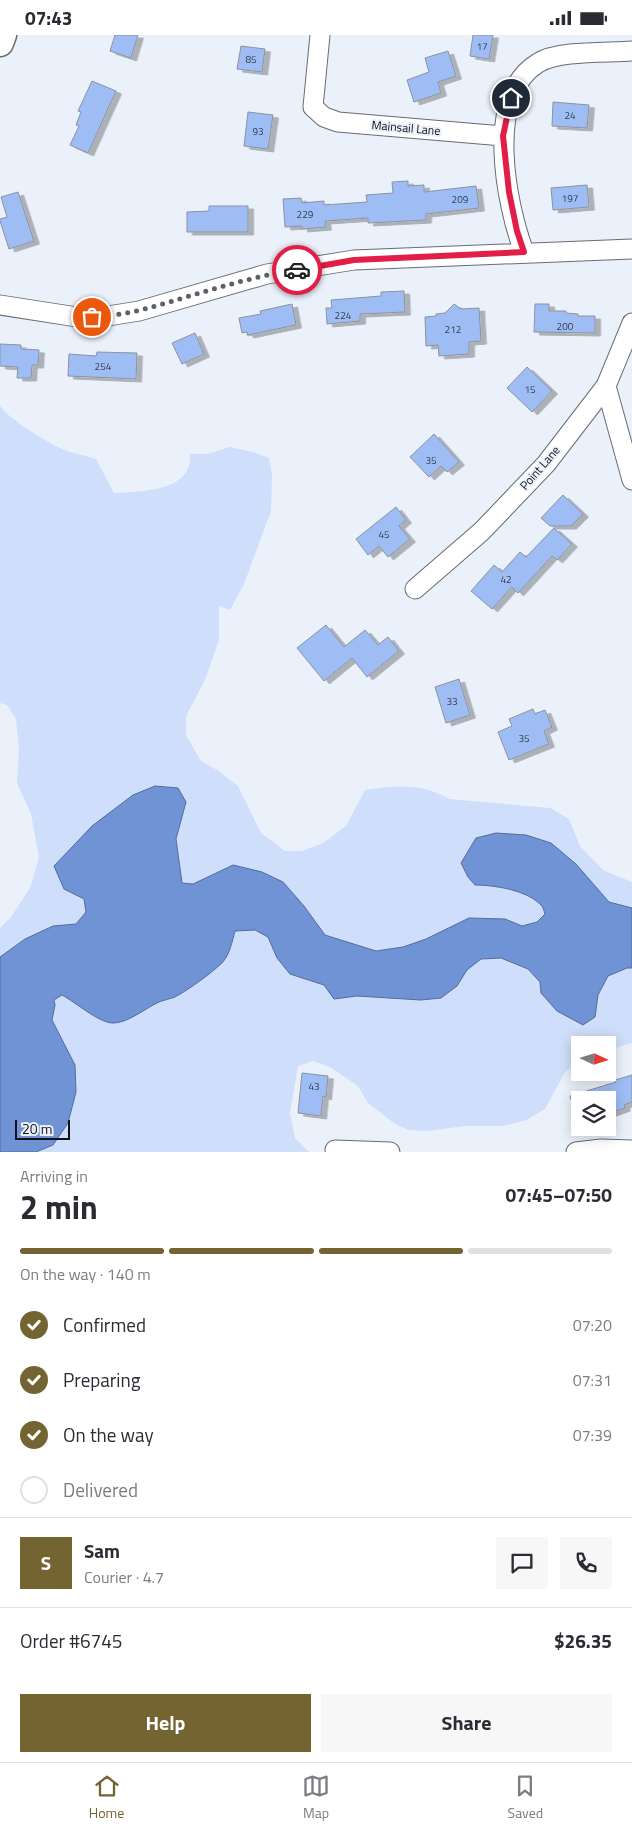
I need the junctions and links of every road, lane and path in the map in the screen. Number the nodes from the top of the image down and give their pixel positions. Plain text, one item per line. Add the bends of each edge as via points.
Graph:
1 (3, 35) edge
2 (320, 35) edge
3 (0, 43) edge
4 (632, 51) edge
5 (503, 136) junction
6 (632, 249) edge
7 (524, 252) junction
8 (0, 305) edge
9 (632, 323) edge
10 (606, 386) junction
11 (631, 473) edge
12 (415, 589) dead end
13 (632, 1150) edge
14 (335, 1151) dead end
15 (390, 1152) edge
16 (576, 1152) edge

1 - 3 main road
2 - 5 street, Mainsail Lane via 313,107 324,117 338,123
4 - 5 street via 555,56 538,63 514,88
5 - 7 street via 509,192
6 - 7 street
7 - 8 street via 354,260 267,274 139,311 108,316 77,317
9 - 10 street, Point Lane
10 - 11 street
10 - 12 street, Point Lane via 546,464 482,531
13 - 16 street
14 - 15 street

